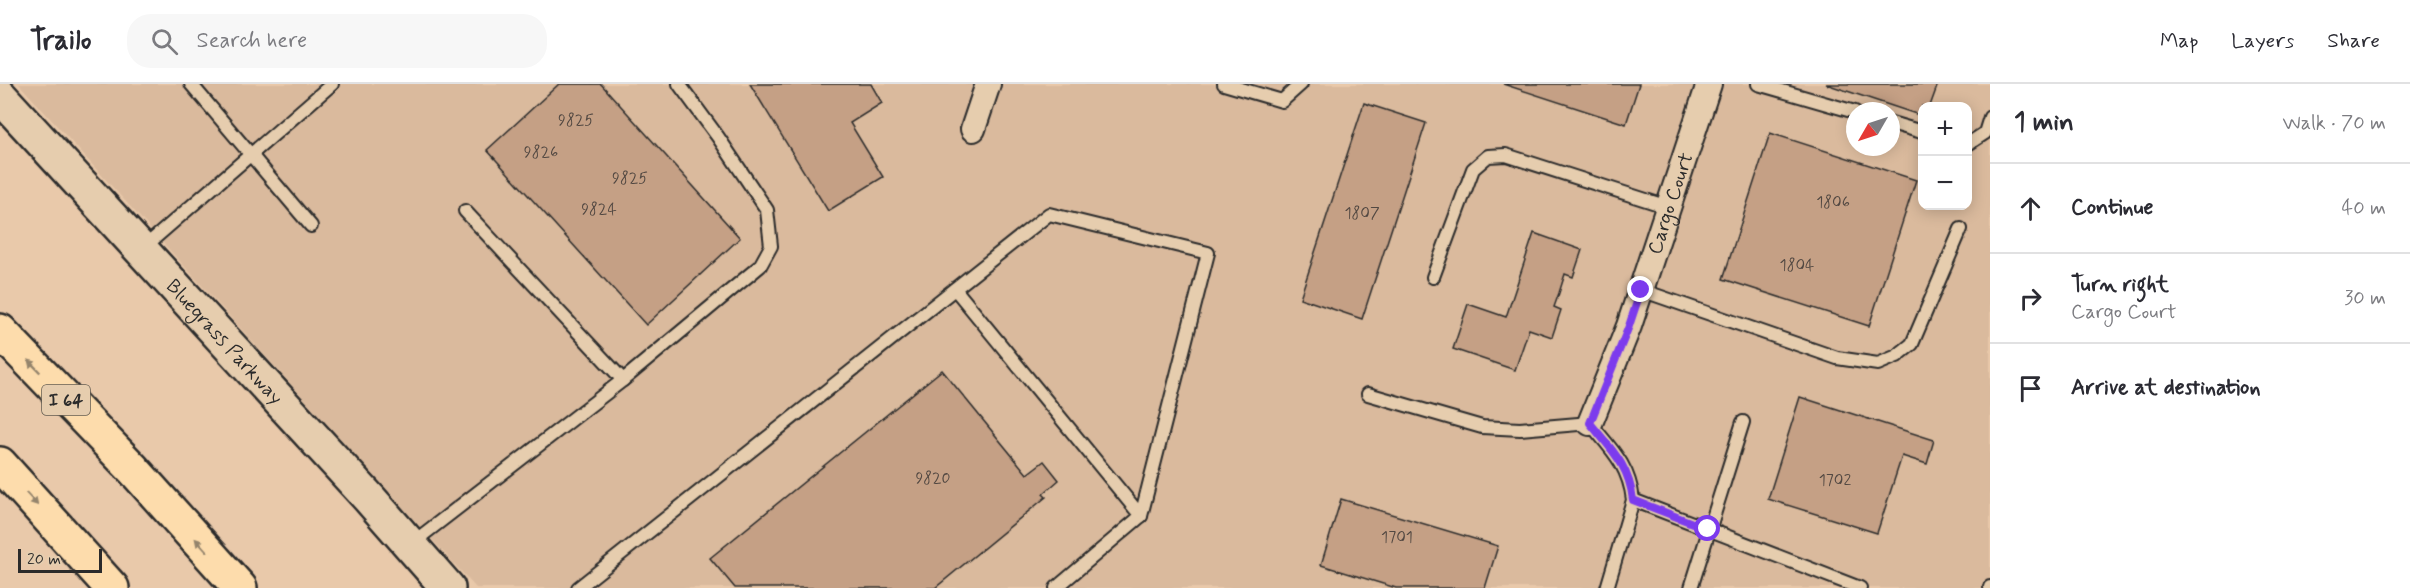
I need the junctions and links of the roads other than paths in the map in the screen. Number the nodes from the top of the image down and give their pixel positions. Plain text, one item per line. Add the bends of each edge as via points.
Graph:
1 (191, 84) edge
2 (333, 84) edge
3 (679, 84) edge
4 (988, 84) edge
5 (1224, 84) edge
6 (1301, 84) edge
7 (1708, 84) edge
8 (1758, 84) edge
9 (0, 96) edge
10 (1846, 109) edge
11 (1990, 117) edge
12 (1900, 126) edge
13 (973, 129) dead end
14 (1918, 131) edge
15 (1972, 141) edge
16 (251, 155) junction
17 (1668, 207) junction
18 (465, 211) dead end
19 (311, 226) dead end
20 (1961, 229) dead end
21 (141, 250) junction
22 (1433, 277) dead end
23 (955, 289) junction
24 (1641, 290) junction
25 (0, 331) edge
26 (622, 380) junction
27 (1368, 394) dead end
28 (1743, 422) dead end
29 (1590, 423) junction
30 (0, 464) edge
31 (1633, 500) junction
32 (1141, 516) junction
33 (1708, 529) junction
34 (410, 544) junction
35 (112, 588) edge
36 (240, 588) edge
37 (447, 588) edge
38 (578, 588) edge
39 (1056, 588) edge
40 (1607, 588) edge
41 (1691, 588) edge
42 (1860, 588) edge

1 - 16 lane
2 - 16 lane
3 - 26 lane via 767,210 771,246 760,266
4 - 13 street
5 - 6 lane via 1282,101
7 - 17 street, Cargo Court
8 - 10 lane
9 - 21 street, Bluegrass Parkway
11 - 15 lane via 1985,133
12 - 14 lane
16 - 19 lane
16 - 21 lane
17 - 22 lane via 1506,155 1488,156 1473,169
17 - 24 street, Cargo Court
18 - 26 lane
20 - 24 lane via 1912,344 1878,364 1837,358
21 - 34 street, Bluegrass Parkway
23 - 32 lane
23 - 32 lane via 1050,214 1208,253
23 - 38 lane
24 - 29 street, Cargo Court
36 -> 25 highway, I 64 via 133,469
26 - 34 lane
27 - 29 lane via 1482,427 1520,429
28 - 33 lane
29 - 31 lane via 1625,466
30 -> 35 highway
31 - 33 lane
31 - 40 lane
32 - 39 lane
33 - 41 lane
33 - 42 lane
34 - 37 street, Bluegrass Parkway

